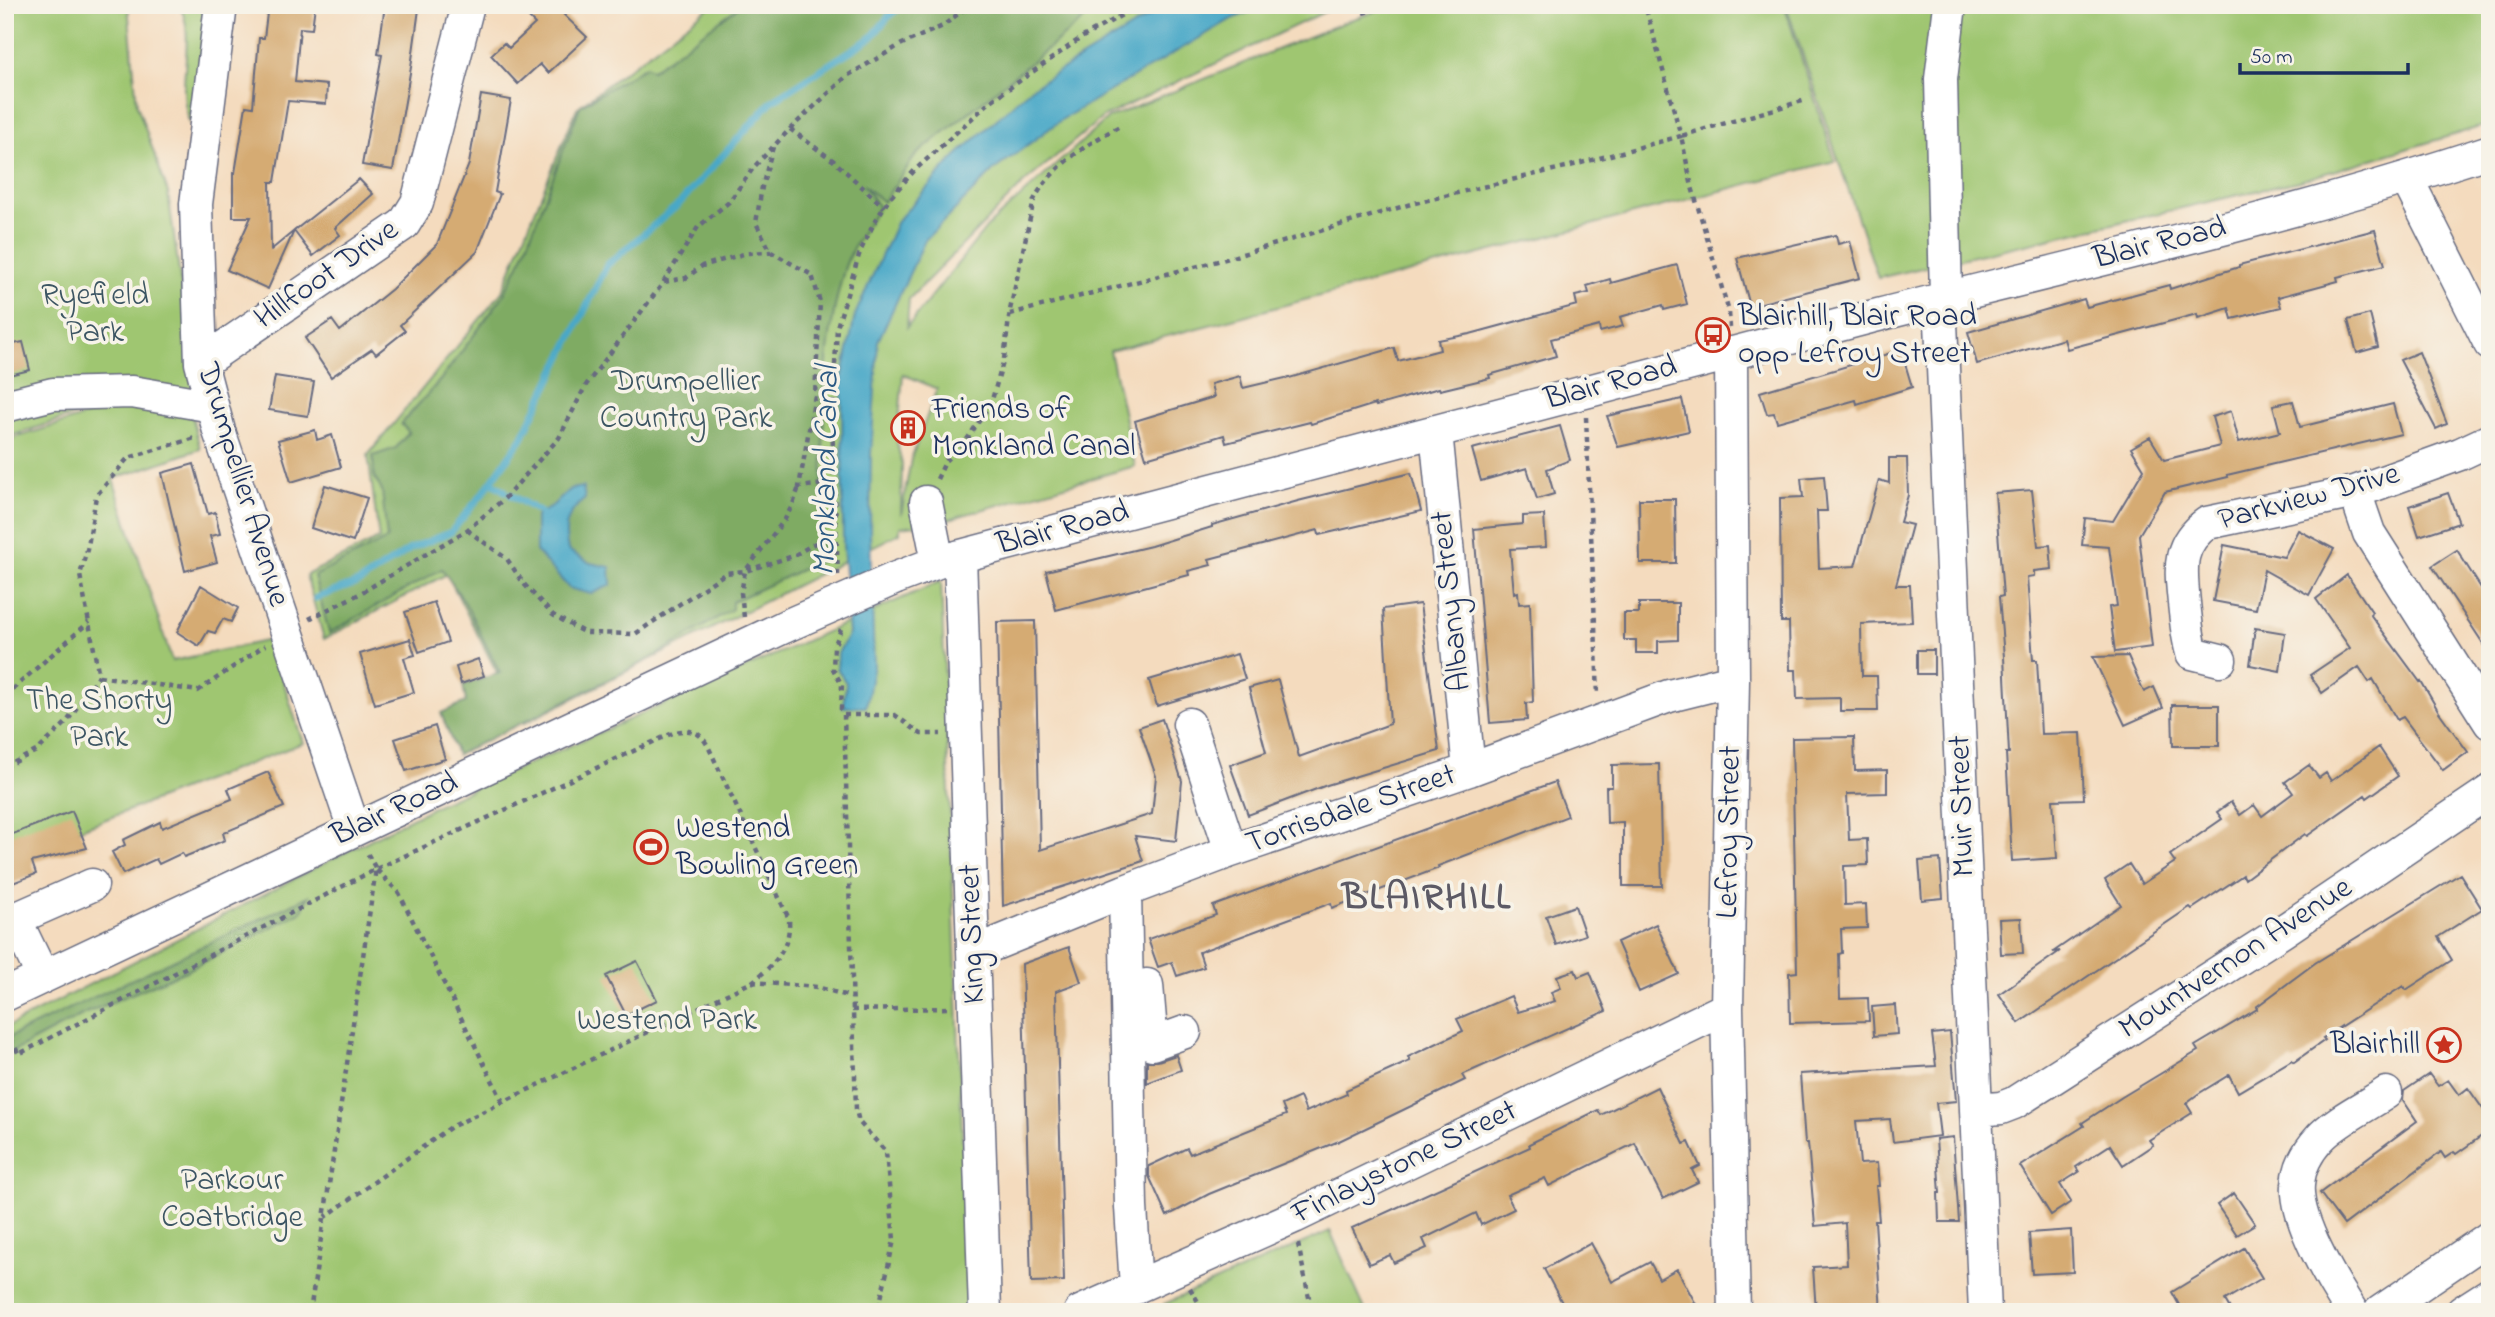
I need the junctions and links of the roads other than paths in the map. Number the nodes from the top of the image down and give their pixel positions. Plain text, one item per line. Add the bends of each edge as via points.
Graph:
1 (221, 5) edge
2 (468, 5) edge
3 (1950, 5) edge
4 (2490, 151) edge
5 (2407, 178) junction
6 (1943, 299) junction
7 (2488, 338) edge
8 (1731, 353) junction
9 (201, 363) junction
10 (5, 406) edge
11 (215, 416) junction
12 (1436, 431) junction
13 (2490, 440) edge
14 (2355, 492) junction
15 (926, 502) road end
16 (949, 559) junction
17 (2220, 660) dead end
18 (1733, 680) junction
19 (2490, 723) edge
20 (1189, 724) dead end
21 (1469, 770) junction
22 (2490, 791) edge
23 (354, 829) junction
24 (1231, 851) junction
25 (92, 885) dead end
26 (1131, 888) junction
27 (10, 922) edge
28 (975, 952) junction
29 (43, 976) junction
30 (5, 995) edge
31 (1727, 1007) junction
32 (1185, 1032) dead end
33 (2386, 1093) dead end
34 (1976, 1110) junction
35 (2490, 1237) edge
36 (1136, 1288) junction
37 (2490, 1294) edge
38 (985, 1312) edge
39 (1080, 1312) edge
40 (1734, 1312) edge
41 (1985, 1312) edge
42 (2352, 1312) edge
43 (2380, 1312) edge
44 (2462, 1312) edge

1 - 9 street, Drumpellier Avenue via 196,204
2 - 9 street, Hillfoot Drive via 418,203 404,224
3 - 6 street, Muir Street via 1941,79
4 - 5 street, Blair Road
5 - 6 street, Blair Road
5 - 7 street
6 - 8 street, Blair Road
6 - 34 street, Muir Street
8 - 12 street, Blair Road
8 - 18 street, Lefroy Street
9 - 11 street, Drumpellier Avenue
10 - 11 street via 53,394 132,392 201,404
11 - 23 street, Drumpellier Avenue
12 - 16 street, Blair Road
12 - 21 street, Albany Street
13 - 14 street, Parkview Drive
14 - 17 street, Parkview Drive via 2207,523 2196,531 2181,561 2188,638 2192,653
14 - 19 street via 2369,533
15 - 16 street, King Street
16 - 23 street, Blair Road, bridge via 786,626
16 - 28 street, King Street via 966,732
18 - 21 street, Torrisdale Street via 1669,696
18 - 31 street, Lefroy Street
20 - 24 street
21 - 24 street, Torrisdale Street
22 - 34 street, Mountvernon Avenue via 2014,1103
23 - 29 street, Blair Road
24 - 26 street, Torrisdale Street
25 - 27 street
26 - 28 street, Torrisdale Street
26 - 32 street via 1152,1044
26 - 36 street via 1130,1207
27 - 29 street
28 - 38 street, King Street
29 - 30 street, Blair Road
31 - 36 street, Finlaystone Street via 1294,1217
31 - 40 street, Lefroy Street
33 - 42 street via 2322,1135 2301,1167 2299,1203 2333,1284
34 - 41 street, Muir Street
35 - 43 street
36 - 39 street, Finlaystone Street
37 - 44 street

